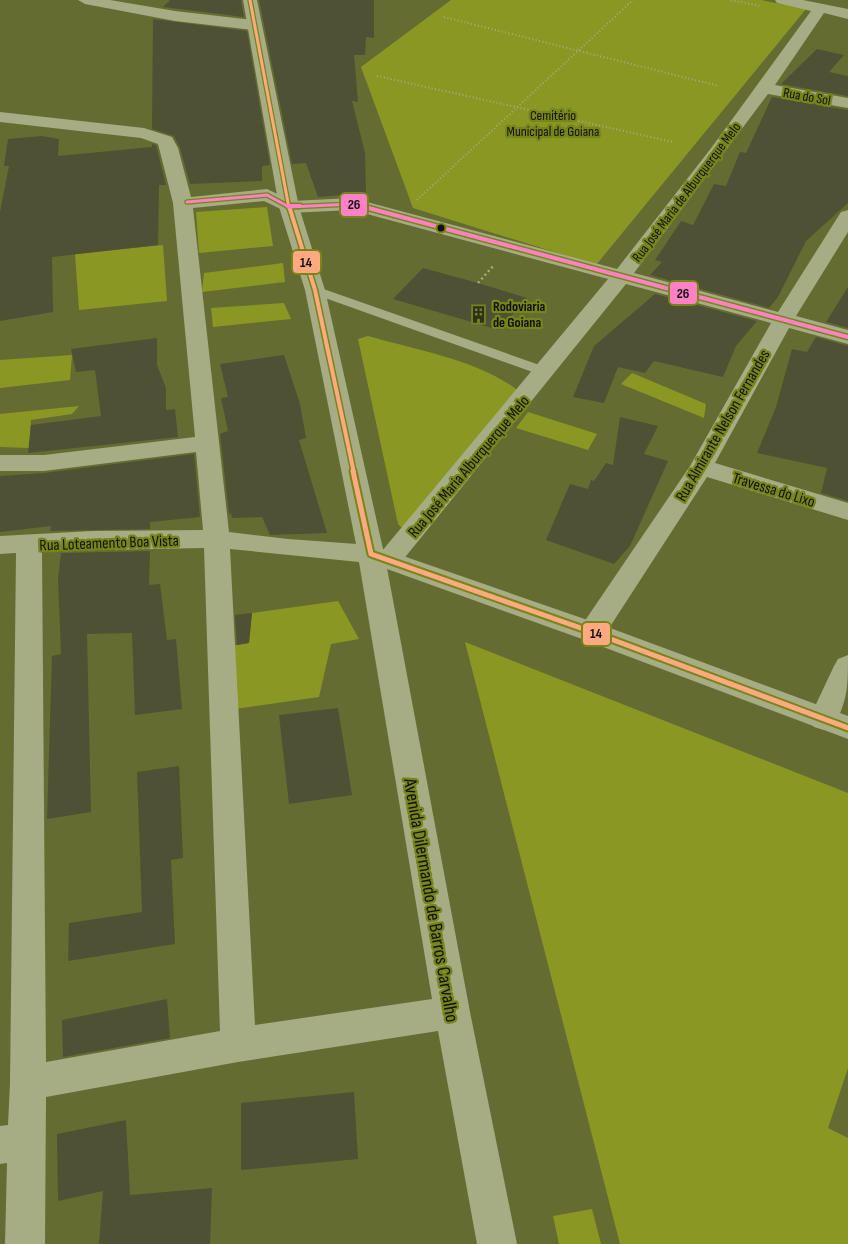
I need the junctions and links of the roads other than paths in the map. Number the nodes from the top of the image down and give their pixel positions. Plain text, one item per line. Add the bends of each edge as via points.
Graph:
1 (85, 0) edge
2 (250, 0) edge
3 (782, 0) edge
4 (820, 4) edge
5 (848, 14) edge
6 (252, 25) junction
7 (765, 88) junction
8 (848, 103) edge
9 (0, 118) edge
10 (182, 203) junction
11 (289, 207) junction
12 (848, 216) edge
13 (622, 276) junction
14 (315, 290) junction
15 (783, 320) junction
16 (848, 337) edge
17 (546, 372) junction
18 (206, 443) junction
19 (0, 463) edge
20 (700, 467) junction
21 (848, 512) edge
22 (217, 539) junction
23 (14, 545) edge
24 (380, 557) junction
25 (592, 632) junction
26 (848, 666) edge
27 (836, 724) edge
28 (452, 1012) junction
29 (238, 1045) junction
30 (28, 1083) junction
31 (13, 1143) edge
32 (25, 1244) edge
33 (497, 1244) edge

1 - 6 street
2 - 6 street, Avenida Dilermando de Barros Carvalho
3 - 4 street
4 - 5 street
4 - 7 street, Rua José Maria de Alburquerque Melo
6 - 11 street, Avenida Dilermando de Barros Carvalho
7 - 8 street, Rua do Sol
7 - 13 street, Rua José Maria de Alburquerque Melo
9 - 10 street via 115,129 159,137 169,148
10 - 11 street via 266,195
10 - 18 street
11 - 13 street via 352,204
11 - 14 street, Avenida Dilermando de Barros Carvalho
12 - 15 street, Rua Almirante Nelson Fernandes
13 - 15 street
13 - 17 street, Rua José Maria de Alburquerque Melo
14 - 17 lane
14 - 24 street, Avenida Dilermando de Barros Carvalho
15 - 16 street
15 - 20 street, Rua Almirante Nelson Fernandes
17 - 24 street, Rua José Maria Alburquerque Melo
18 - 19 street via 44,463
18 - 22 street
20 - 21 street, Travessa do Lixo
20 - 25 street, Rua Almirante Nelson Fernandes
22 - 23 street, Rua Loteamento Boa Vista via 92,540
22 - 24 street, Rua Loteamento Boa Vista
22 - 29 street
23 - 30 street
24 - 25 street, Rua Loteamento Boa Vista
24 - 28 street, Avenida Dilermando de Barros Carvalho
25 - 27 street, Rua Loteamento Boa Vista
26 - 27 street
28 - 29 street
28 - 33 street, Avenida Dilermando de Barros Carvalho
29 - 30 street
30 - 31 street
31 - 32 street

